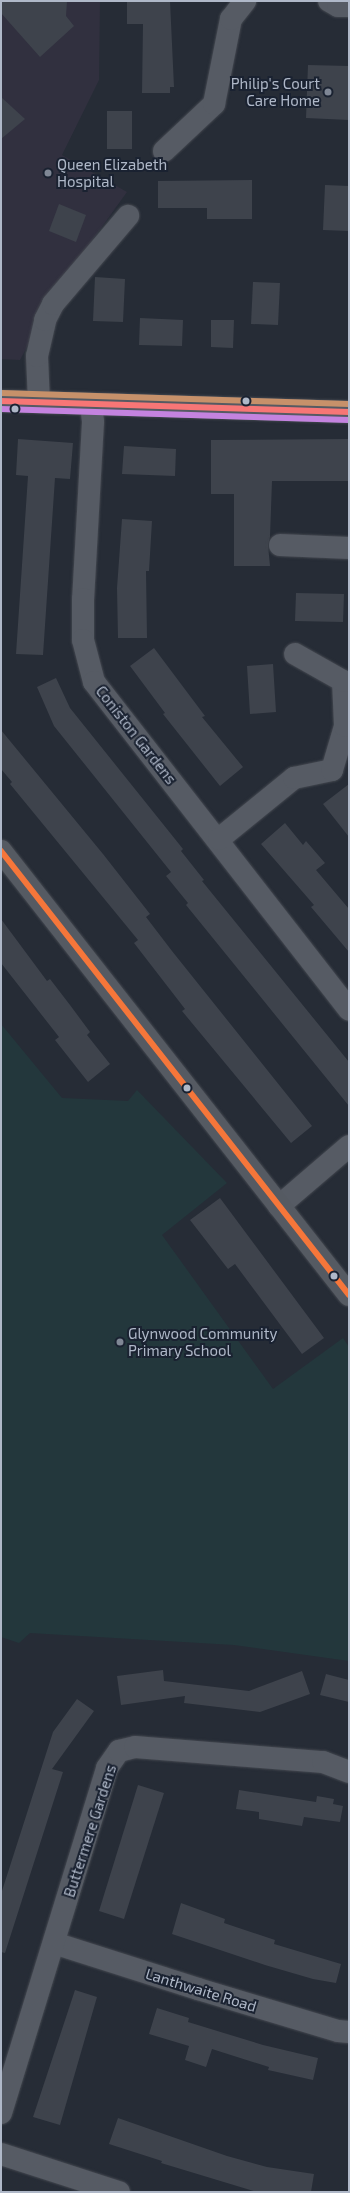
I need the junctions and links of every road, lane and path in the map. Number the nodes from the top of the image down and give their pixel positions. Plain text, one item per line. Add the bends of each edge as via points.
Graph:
1 (245, 1) edge
2 (329, 1) edge
3 (349, 6) edge
4 (164, 151) dead end
5 (128, 216) dead end
6 (1, 400) edge
7 (39, 402) junction
8 (91, 404) junction
9 (349, 412) edge
10 (280, 545) dead end
11 (349, 548) edge
12 (295, 654) dead end
13 (219, 839) junction
14 (1, 851) edge
15 (349, 1010) edge
16 (349, 1146) edge
17 (279, 1206) junction
18 (349, 1294) edge
19 (349, 1772) edge
20 (54, 1943) junction
21 (349, 2032) edge
22 (1, 2113) edge
23 (1, 2154) edge
24 (118, 2192) edge

1 - 4 street via 231,19 214,104
2 - 3 street via 338,6
5 - 7 street via 53,304 45,320 37,356
6 - 7 street
7 - 8 street
8 - 9 street
8 - 13 street, Coniston Gardens via 93,422 83,640 94,682
10 - 11 street
12 - 13 street via 343,681 345,726 332,770 294,778
13 - 15 street, Coniston Gardens
14 - 17 street
16 - 17 street
17 - 18 street
19 - 20 street, Buttermere Gardens via 323,1762 134,1747 119,1751 107,1768
20 - 21 street, Lanthwaite Road via 293,2018
20 - 22 street, Buttermere Gardens
23 - 24 street

